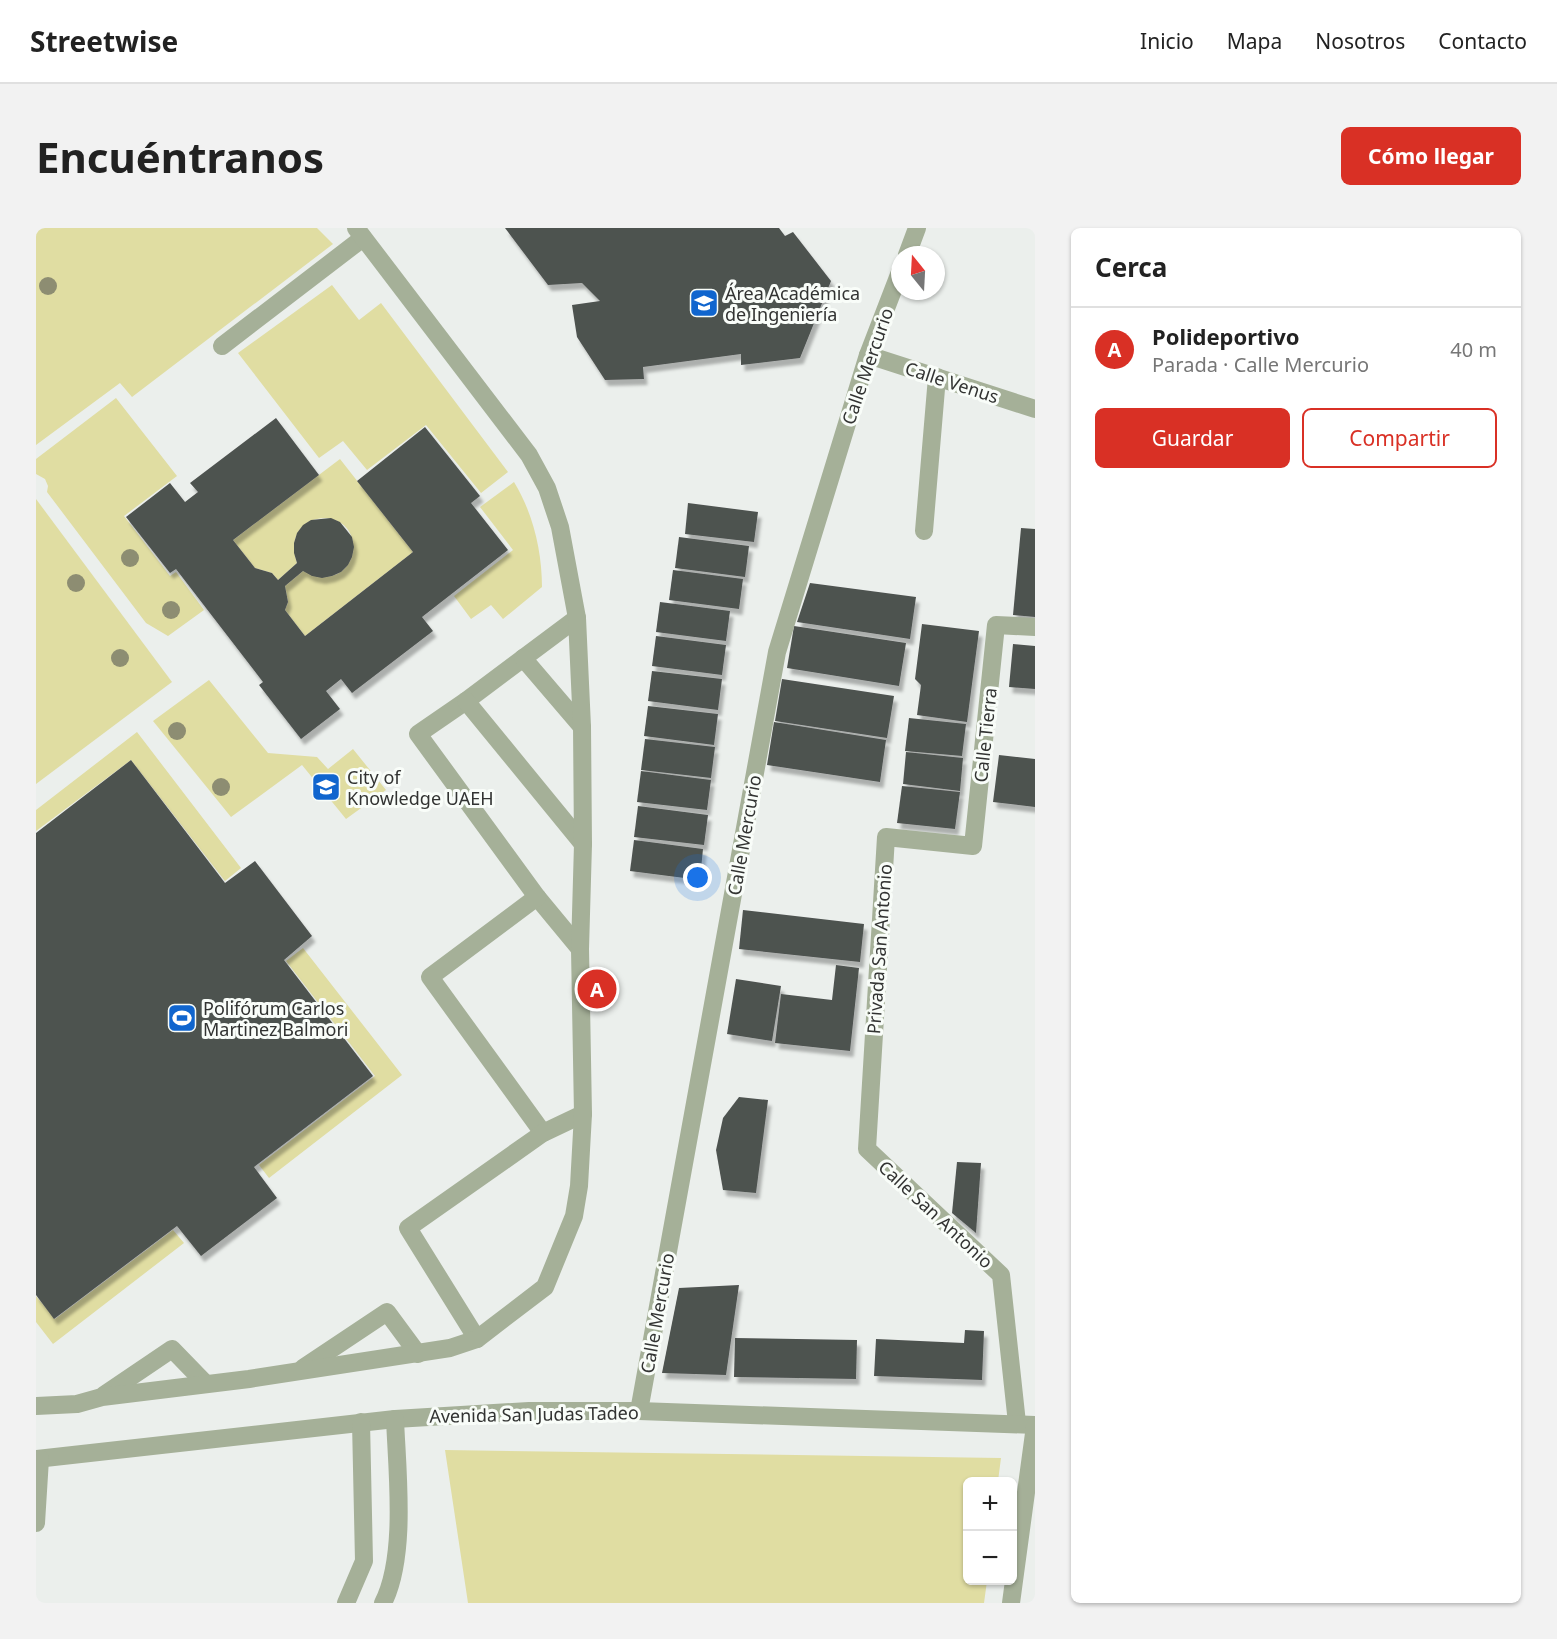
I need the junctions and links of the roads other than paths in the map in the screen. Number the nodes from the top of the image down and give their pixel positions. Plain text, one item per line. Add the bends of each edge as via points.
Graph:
1 (917, 228) edge
2 (359, 233) edge
3 (910, 246) edge
4 (891, 295) edge
5 (222, 346) dead end
6 (868, 355) junction
7 (937, 377) junction
8 (1035, 408) edge
9 (924, 531) dead end
10 (577, 618) junction
11 (1035, 627) edge
12 (523, 658) junction
13 (466, 701) junction
14 (582, 728) junction
15 (583, 844) junction
16 (973, 846) joint
17 (537, 897) junction
18 (580, 949) junction
19 (583, 1114) junction
20 (543, 1133) junction
21 (867, 1149) joint
22 (477, 1339) junction
23 (418, 1354) junction
24 (297, 1372) junction
25 (206, 1383) junction
26 (102, 1397) junction
27 (36, 1406) edge
28 (639, 1411) junction
29 (395, 1419) junction
30 (361, 1422) junction
31 (1029, 1425) edge
32 (38, 1459) edge
33 (36, 1523) edge
34 (346, 1603) edge
35 (383, 1603) edge
36 (1011, 1603) edge

1 - 3 street
2 - 5 street
2 - 10 street via 529,455 547,488 560,526
4 - 6 street, Calle Mercurio
6 - 7 street, Calle Venus
6 - 28 street, Calle Mercurio via 777,652
7 - 8 street, Calle Venus
7 - 9 street
10 - 12 street
10 - 14 street
11 - 16 street, Calle Tierra via 996,625
12 - 13 street
12 - 14 street
13 - 15 street
13 - 17 street via 418,734
14 - 15 street
15 - 18 street
16 - 21 street, Privada San Antonio via 886,837
17 - 18 street
17 - 20 street via 430,977
18 - 19 street
19 - 20 street
19 - 22 street via 574,1216 545,1287
20 - 22 street via 408,1228
21 - 31 street, Calle San Antonio via 1001,1275
22 - 23 street
23 - 24 street
23 - 24 street via 387,1312
24 - 25 street
25 - 26 street
25 - 26 street via 172,1349
26 - 27 street via 77,1404
28 - 29 street, Avenida San Judas Tadeo via 529,1411
28 - 31 street, Avenida San Judas Tadeo
29 - 30 street, Avenida San Judas Tadeo
29 - 35 street via 396,1557
30 - 32 street, Avenida San Judas Tadeo
30 - 34 street via 364,1561
31 - 36 street, Calle San Antonio
32 - 33 street

